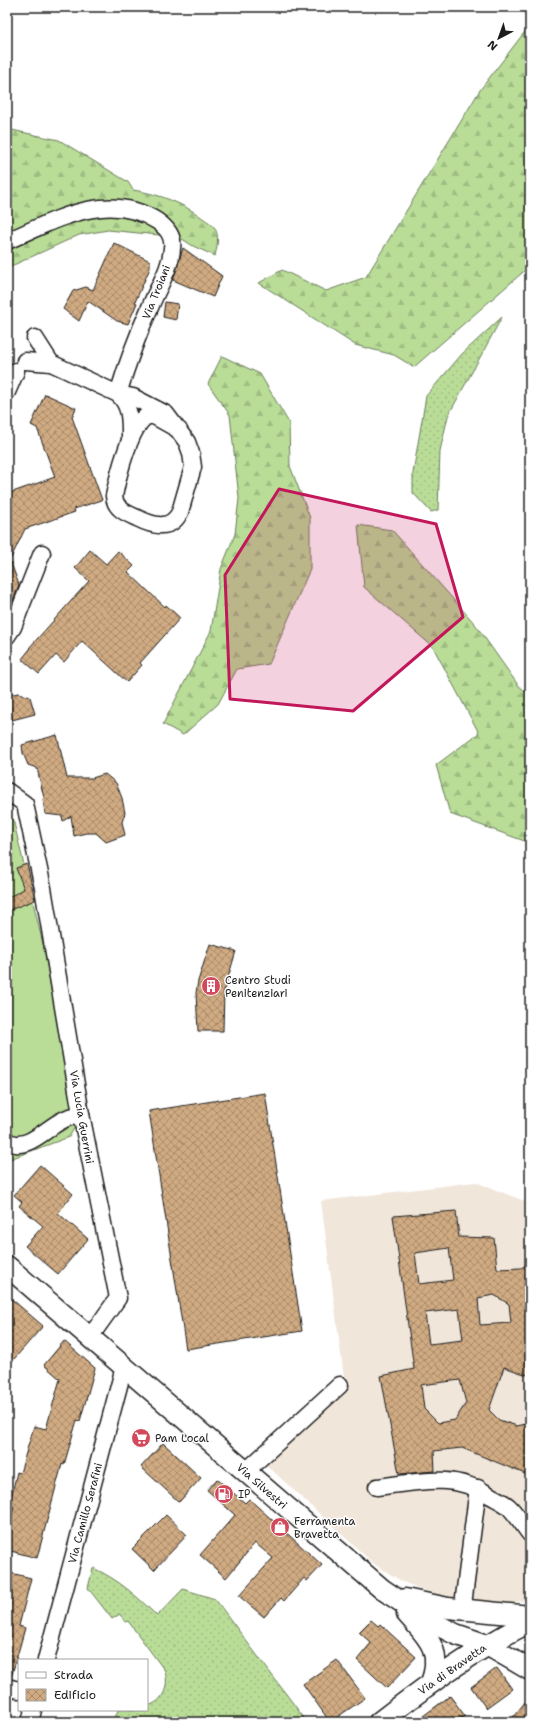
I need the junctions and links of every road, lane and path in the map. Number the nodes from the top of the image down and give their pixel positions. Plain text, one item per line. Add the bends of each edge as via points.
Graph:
1 (7, 241) edge
2 (35, 338) dead end
3 (51, 363) junction
4 (7, 392) edge
5 (118, 394) junction
6 (179, 430) junction
7 (130, 438) junction
8 (42, 553) dead end
9 (7, 636) edge
10 (7, 791) edge
11 (81, 1114) junction
12 (7, 1140) edge
13 (7, 1266) edge
14 (90, 1337) junction
15 (124, 1367) junction
16 (340, 1385) dead end
17 (245, 1472) junction
18 (377, 1487) dead end
19 (478, 1488) junction
20 (530, 1534) edge
21 (390, 1595) junction
22 (464, 1597) dead end
23 (530, 1616) edge
24 (530, 1622) edge
25 (487, 1645) junction
26 (46, 1659) edge
27 (530, 1670) edge
28 (431, 1683) junction
29 (7, 1687) edge
30 (18, 1690) edge
31 (33, 1711) edge
32 (30, 1722) edge
33 (379, 1722) edge

1 - 5 street, Via Troiani via 78,212 100,208 115,207 135,211 162,224 168,230 172,238 172,250 165,274 128,361
2 - 3 street
3 - 4 street via 20,366
3 - 5 street
5 - 6 street via 133,397 163,412
5 - 7 street via 124,400 129,413
6 - 7 street via 154,416 148,416
6 - 7 street via 191,453 192,473 178,516 161,526 149,524 124,513 115,503 115,491
8 - 9 street via 13,628
10 - 11 street, Via Lucia Guerrini via 25,804 43,888
11 - 12 street via 62,1120 32,1140 17,1143
11 - 14 street, Via Lucia Guerrini via 118,1298
13 - 14 main road
14 - 15 main road
15 - 17 main road, Via Silvestri
15 - 26 street, Via Camillo Serafini
16 - 17 street
17 - 21 main road, Via Silvestri
18 - 19 street via 426,1480 449,1480
19 - 20 street via 508,1506
19 - 22 street
21 - 23 main road, Via Silvestri via 448,1608
21 - 25 main road, Via Silvestri via 455,1634
21 - 28 main road, Via Silvestri via 432,1646 436,1667
24 - 25 main road, Via di Bravetta
25 - 27 main road, Via Silvestri
25 - 28 main road, Via di Bravetta
28 - 33 main road, Via di Bravetta
29 - 30 street
31 - 32 street

